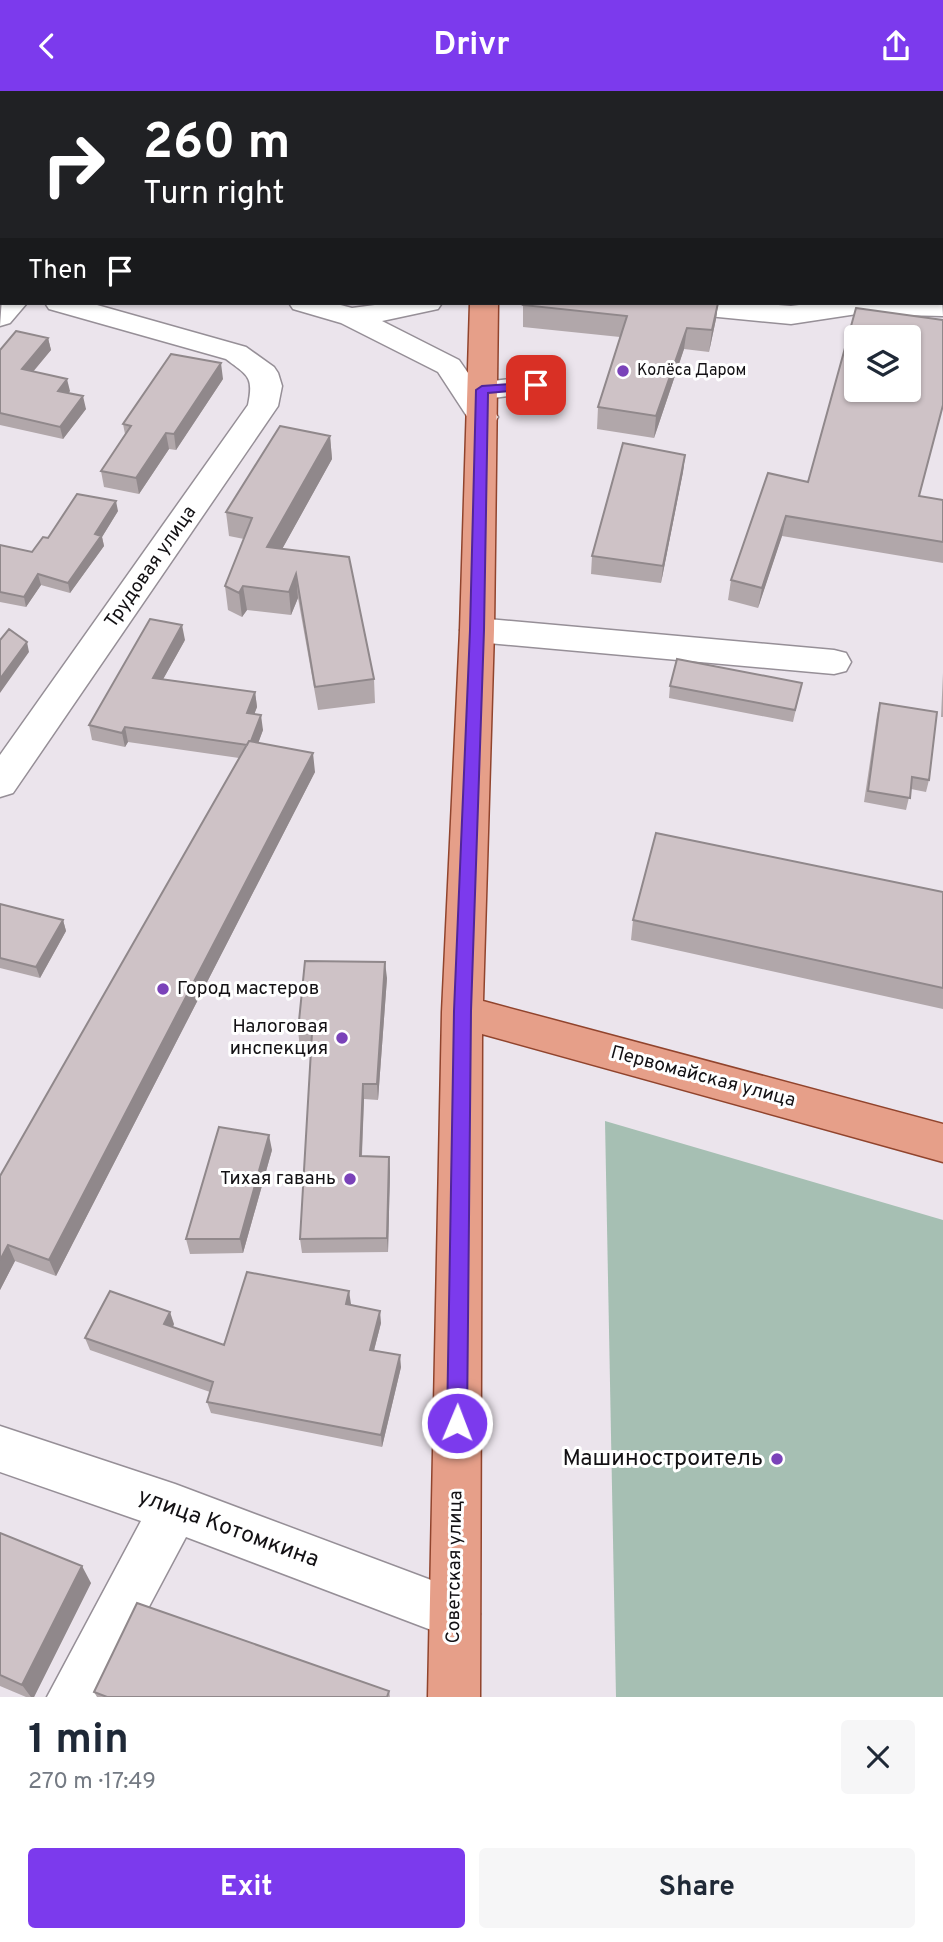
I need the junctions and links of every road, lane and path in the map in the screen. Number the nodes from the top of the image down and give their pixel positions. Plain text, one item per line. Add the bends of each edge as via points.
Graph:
1 (66, 305) edge
2 (310, 305) edge
3 (421, 305) edge
4 (484, 305) edge
5 (688, 305) edge
6 (857, 305) edge
7 (857, 305) edge
8 (943, 307) edge
9 (351, 317) junction
10 (536, 385) dead end
11 (483, 403) junction
12 (477, 630) junction
13 (834, 662) dead end
14 (0, 783) edge
15 (463, 1011) junction
16 (943, 1143) edge
17 (0, 1449) edge
18 (175, 1508) junction
19 (455, 1614) junction
20 (73, 1697) edge
21 (454, 1697) edge

1 - 14 street, Трудовая улица via 236,353 263,373 267,386 263,405
2 - 9 street
3 - 9 street
4 - 11 main road, Советская улица
5 - 7 street via 791,315
6 - 8 street
9 - 11 street via 449,366
10 - 11 street
11 - 12 main road, Советская улица
12 - 13 street
12 - 15 main road, Советская улица
15 - 16 main road, Первомайская улица
15 - 19 main road, Советская улица
17 - 18 street, улица Котомкина
18 - 19 street, улица Котомкина
18 - 20 street
19 - 21 main road, Советская улица

